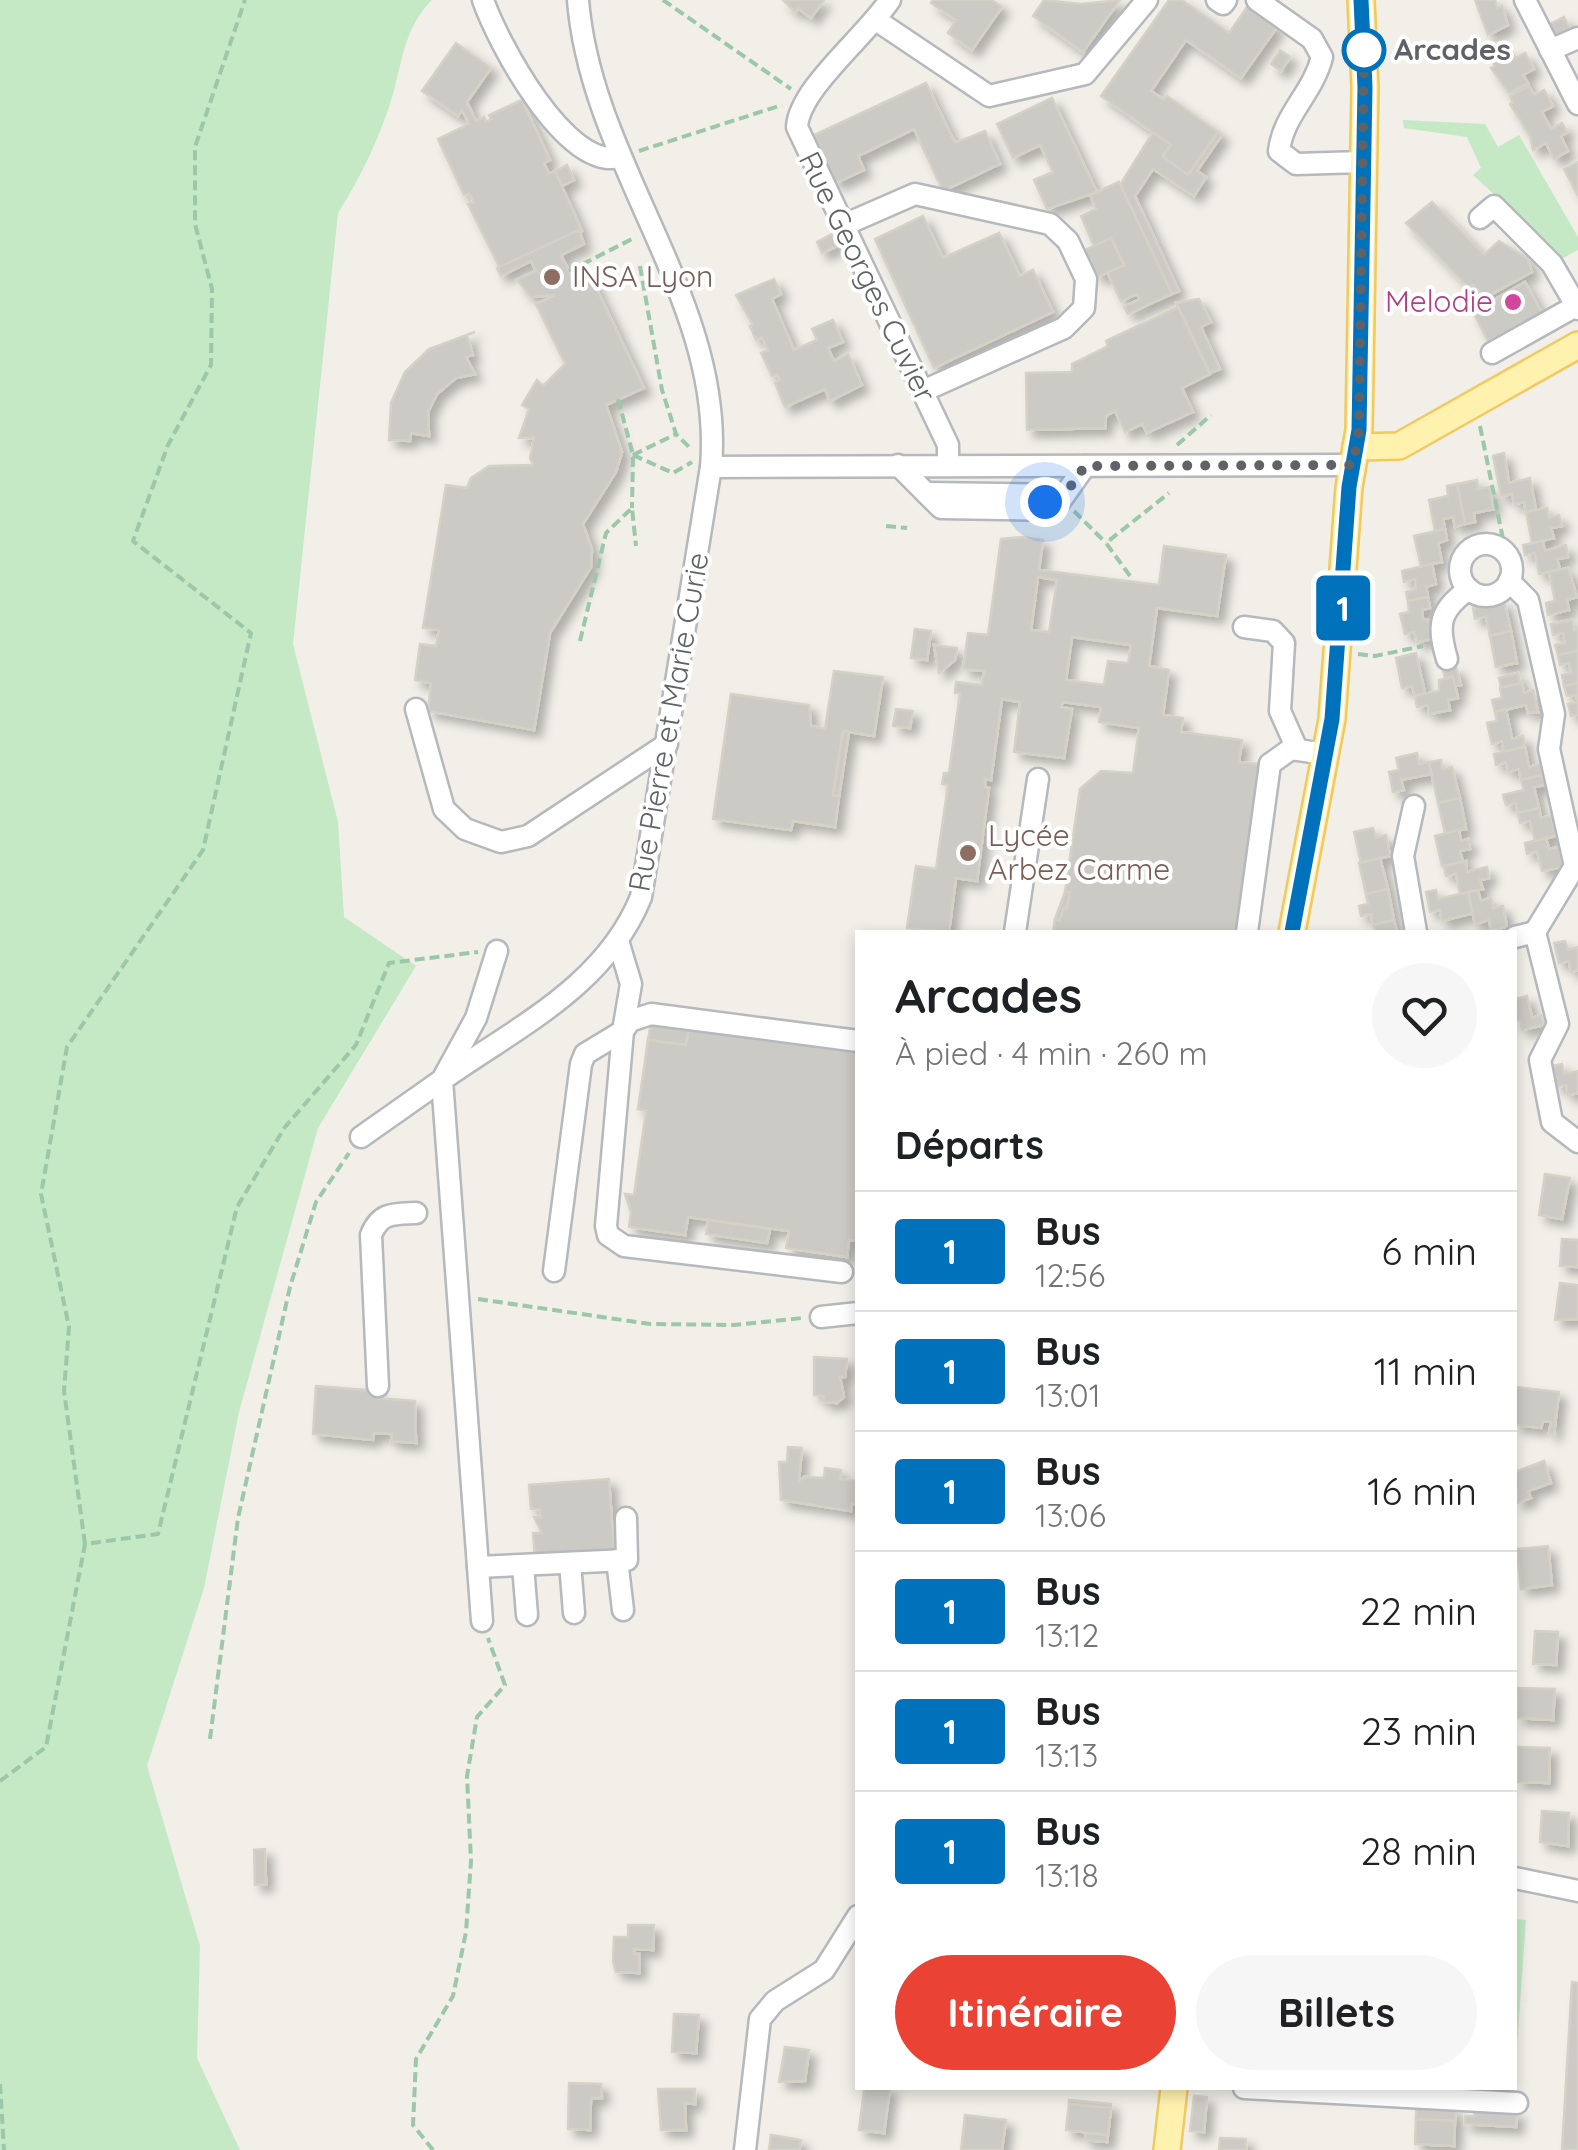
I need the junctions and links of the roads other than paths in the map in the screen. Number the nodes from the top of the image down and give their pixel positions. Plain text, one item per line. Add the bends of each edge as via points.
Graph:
1 (483, 0) edge
2 (578, 0) edge
3 (890, 0) edge
4 (1148, 0) edge
5 (1258, 0) edge
6 (1361, 0) edge
7 (1525, 0) edge
8 (876, 20) junction
9 (1578, 38) edge
10 (1550, 50) junction
11 (1578, 104) edge
12 (620, 158) junction
13 (1362, 162) junction
14 (1480, 218) dead end
15 (844, 224) junction
16 (1577, 308) edge
17 (1578, 345) edge
18 (1492, 353) dead end
19 (923, 391) junction
20 (1354, 456) junction
21 (898, 465) junction
22 (948, 465) junction
23 (1085, 466) junction
24 (712, 467) junction
25 (1509, 581) junction
26 (1468, 589) junction
27 (1244, 626) dead end
28 (1444, 651) road end
29 (416, 709) dead end
30 (667, 744) junction
31 (1297, 749) junction
32 (1326, 754) junction
33 (1038, 778) dead end
34 (1414, 806) dead end
35 (1015, 930) edge
36 (1247, 930) edge
37 (1292, 930) edge
38 (1416, 930) edge
39 (1525, 934) edge
40 (619, 944) junction
41 (497, 951) road end
42 (623, 1031) junction
43 (855, 1041) edge
44 (442, 1080) junction
45 (361, 1138) road end
46 (1578, 1142) edge
47 (416, 1213) dead end
48 (554, 1271) dead end
49 (842, 1272) dead end
50 (855, 1312) edge
51 (822, 1316) road end
52 (378, 1386) dead end
53 (626, 1518) dead end
54 (617, 1560) junction
55 (570, 1563) junction
56 (523, 1566) junction
57 (478, 1567) junction
58 (622, 1610) dead end
59 (574, 1613) dead end
60 (527, 1615) dead end
61 (482, 1621) road end
62 (1517, 1878) edge
63 (1578, 1891) edge
64 (855, 1921) edge
65 (1174, 2090) edge
66 (1281, 2090) edge
67 (1518, 2103) dead end
68 (746, 2150) edge
69 (1167, 2150) edge

1 - 12 street via 544,110 597,156
2 - 12 street, Rue Pierre et Marie Curie via 594,85
3 - 8 street
4 - 8 street via 1084,74 989,96
5 - 13 street via 1312,39 1322,57 1316,80 1282,129 1279,151 1296,164
6 - 13 main road
7 - 10 street
8 - 15 street, Rue Georges Cuvier via 804,98 797,115 799,137
9 - 10 street
10 - 11 street
12 - 24 street, Rue Pierre et Marie Curie via 702,352 712,396
13 - 20 main road
14 - 16 street via 1494,206 1552,264
15 - 19 street, Rue Georges Cuvier
15 - 19 street via 915,194 1031,220 1059,230 1086,279 1084,308 1064,328
16 - 18 street
17 - 20 main road via 1399,446
19 - 22 street, Rue Georges Cuvier via 948,444
20 - 23 street
20 - 32 main road
21 - 22 street
21 - 23 street via 926,494 1061,499
21 - 24 street
22 - 23 street
24 - 30 street, Rue Pierre et Marie Curie
25 - 26 street via 1491,595
25 - 26 street via 1506,554 1492,545 1468,551 1460,566
25 - 39 street via 1528,600 1554,714 1549,750 1575,866
26 - 28 street via 1448,604
27 - 31 street via 1273,631 1284,644 1280,711
29 - 30 street via 444,809 466,828 501,842 528,836
30 - 40 street, Rue Pierre et Marie Curie via 641,897
31 - 32 street
31 - 36 street via 1278,754 1268,770
32 - 37 main road
33 - 35 street
34 - 38 street via 1403,856
39 - 46 street via 1558,1024 1540,1060 1552,1122
40 - 42 street via 630,984
40 - 44 street, Rue Pierre et Marie Curie via 583,983
41 - 44 street via 476,1018
42 - 43 street via 650,1014
42 - 48 street via 585,1054 581,1064
42 - 49 street via 608,1235 624,1246
44 - 45 street, Rue Pierre et Marie Curie
44 - 57 street
47 - 52 street via 386,1214 371,1235
50 - 51 street
53 - 54 street via 627,1560
54 - 55 street
54 - 58 street
55 - 56 street
55 - 59 street
56 - 57 street
56 - 60 street
57 - 61 street
62 - 63 street
64 - 68 street via 824,1970 775,2001 760,2019
65 - 69 main road
66 - 67 street

